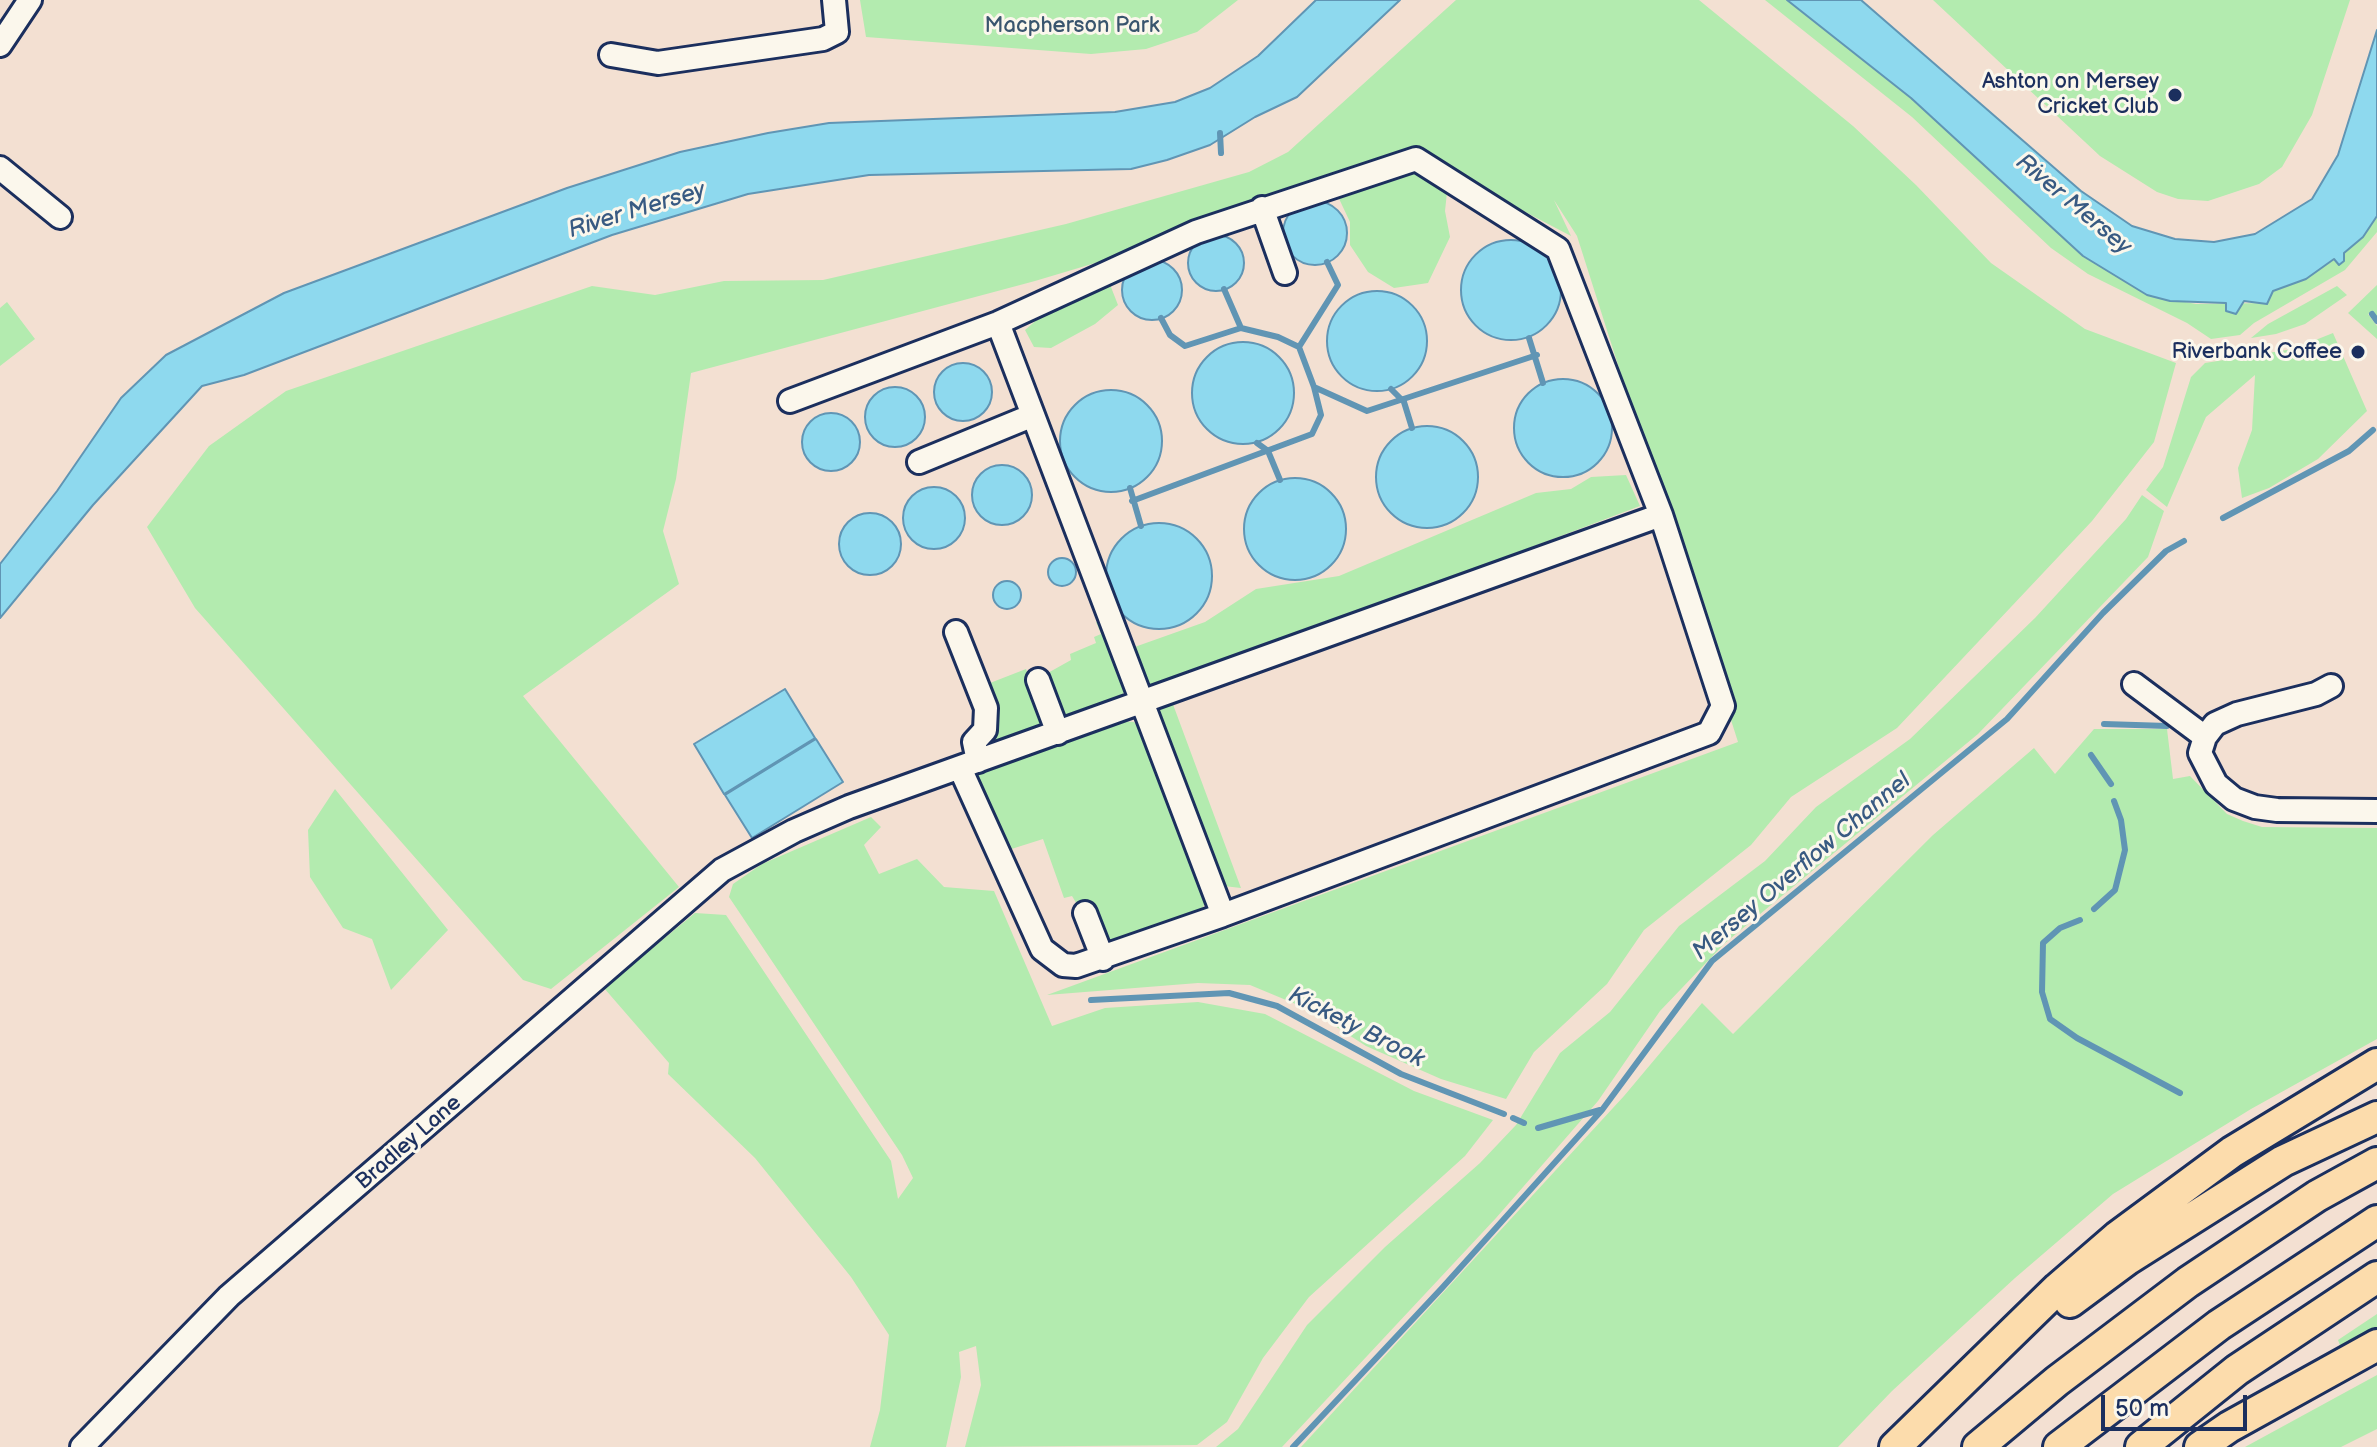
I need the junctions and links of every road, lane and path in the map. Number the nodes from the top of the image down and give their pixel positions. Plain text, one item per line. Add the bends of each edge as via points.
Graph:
1 (30, 0) edge
2 (834, 0) edge
3 (0, 45) edge
4 (611, 55) dead end
5 (0, 168) edge
6 (1262, 208) junction
7 (60, 217) dead end
8 (1285, 273) dead end
9 (998, 323) junction
10 (790, 401) dead end
11 (1031, 416) junction
12 (919, 462) dead end
13 (1661, 515) junction
14 (956, 632) dead end
15 (1038, 680) dead end
16 (2134, 684) dead end
17 (2331, 686) dead end
18 (1141, 704) junction
19 (1058, 733) junction
20 (2205, 737) junction
21 (969, 764) junction
22 (2377, 811) edge
23 (1085, 913) dead end
24 (1223, 915) junction
25 (1103, 959) junction
26 (2377, 1064) edge
27 (2377, 1117) edge
28 (2377, 1163) edge
29 (2377, 1221) edge
30 (2377, 1277) edge
31 (2377, 1345) edge
32 (1958, 1383) junction
33 (82, 1447) edge
34 (1895, 1447) edge
35 (1978, 1447) edge
36 (2059, 1447) edge
37 (2141, 1447) edge
38 (2200, 1447) edge

1 - 3 street
2 - 4 street via 837,32 823,39 658,63
5 - 7 street
6 - 8 street
6 - 9 street via 1168,244
6 - 13 street via 1416,159 1558,249
9 - 10 street
9 - 11 street
11 - 12 street
11 - 18 street
13 - 18 street, Bradley Lane
13 - 24 street via 1723,706 1709,733
14 - 21 street via 986,708 985,730 974,742
15 - 19 street
16 - 20 street
17 - 20 street via 2237,714 2215,724
18 - 19 street, Bradley Lane
18 - 24 street
19 - 21 street, Bradley Lane
20 - 22 street via 2200,753 2206,768 2234,799 2277,810
21 - 25 street via 1042,949 1063,965
21 - 33 street, Bradley Lane via 849,807 708,881 229,1296
23 - 25 street
24 - 25 street
26 - 32 highway via 2232,1152 2117,1237
27 - 32 highway via 2283,1161 2128,1259
28 - 35 highway via 2317,1196 2188,1282
29 - 36 highway via 2219,1325
30 - 37 highway via 2237,1370
31 - 38 highway
32 - 34 highway

